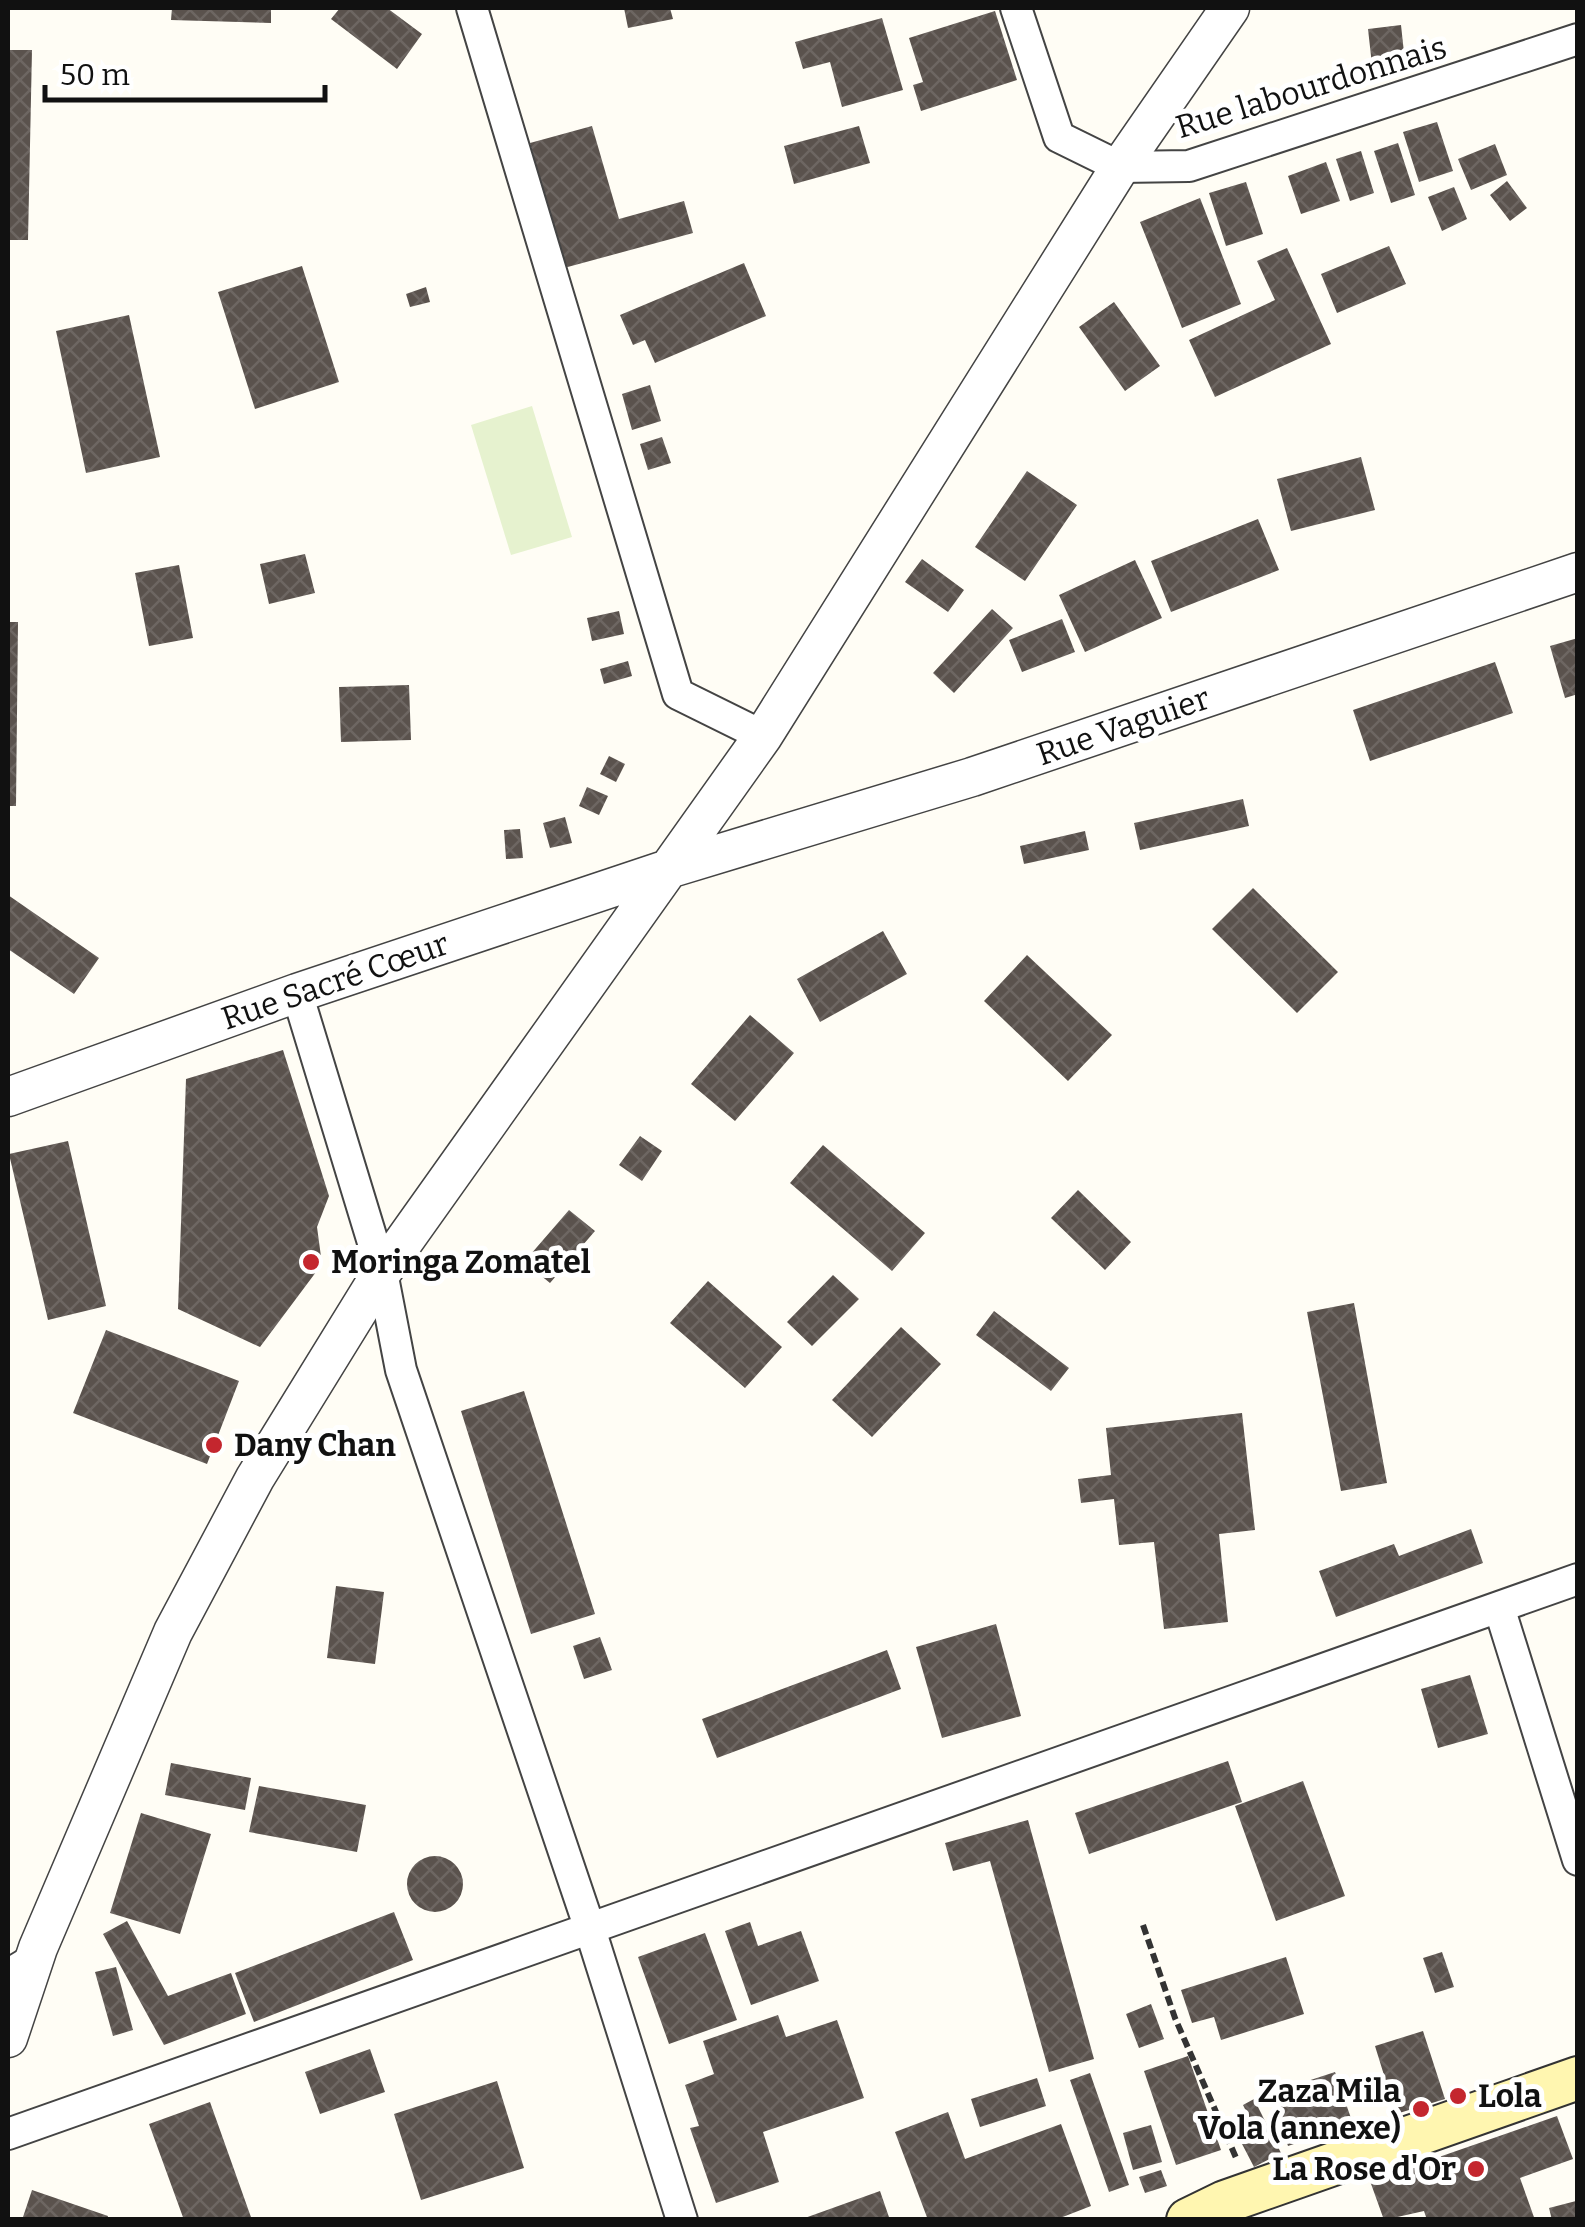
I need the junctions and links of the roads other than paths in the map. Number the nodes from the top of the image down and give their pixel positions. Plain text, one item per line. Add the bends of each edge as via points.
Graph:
1 (472, 8) edge
2 (1016, 8) edge
3 (1230, 8) edge
4 (1578, 39) edge
5 (1120, 168) junction
6 (1578, 572) edge
7 (764, 736) junction
8 (665, 870) junction
9 (297, 993) junction
10 (8, 1097) edge
11 (382, 1272) junction
12 (1578, 1579) edge
13 (1499, 1607) junction
14 (1578, 1860) edge
15 (590, 1930) junction
16 (23, 1957) edge
17 (8, 2038) edge
18 (1578, 2078) edge
19 (8, 2134) edge
20 (682, 2220) edge
21 (1188, 2220) edge

1 - 7 street via 678,694
2 - 5 street via 1059,137
3 - 5 street
4 - 5 street, Rue labourdonnais via 1189,166
5 - 7 street
6 - 8 street, Rue Vaguier via 972,777
7 - 8 street
8 - 9 street, Rue Sacré Cœur
8 - 11 street
9 - 10 street, Rue Sacré Cœur
9 - 11 street
11 - 15 street via 401,1370
11 - 16 street via 254,1478 173,1632
12 - 13 street
13 - 14 street
13 - 15 street
15 - 19 street
15 - 20 street
16 - 17 street
18 - 21 main road

